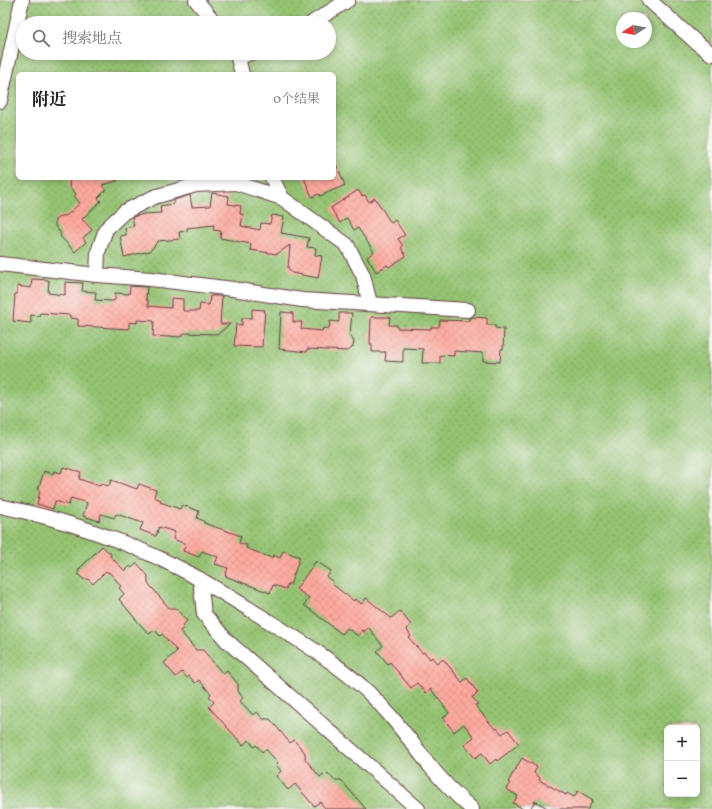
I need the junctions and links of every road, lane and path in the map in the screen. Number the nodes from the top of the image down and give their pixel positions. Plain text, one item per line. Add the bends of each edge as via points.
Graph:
1 (22, 0) edge
2 (196, 0) edge
3 (348, 0) edge
4 (649, 0) edge
5 (19, 16) edge
6 (209, 16) edge
7 (323, 16) edge
8 (16, 28) edge
9 (712, 54) edge
10 (241, 60) edge
11 (242, 72) edge
12 (0, 101) edge
13 (238, 180) edge
14 (273, 180) edge
15 (282, 198) junction
16 (0, 264) edge
17 (97, 275) junction
18 (370, 303) junction
19 (468, 310) dead end
20 (0, 506) edge
21 (200, 579) junction
22 (418, 809) edge
23 (472, 809) edge

1 - 5 street
2 - 6 street
3 - 7 street
4 - 9 street
8 - 12 street
10 - 11 street
13 - 15 street
13 - 17 street via 196,185 154,197 124,212 106,228 98,252
14 - 15 street
15 - 18 street via 347,244 363,275
16 - 17 street
17 - 18 street via 233,289 302,300
18 - 19 street
20 - 21 street via 99,533
21 - 22 street via 204,614 227,641
21 - 23 street via 309,645 349,675 386,710 443,781

